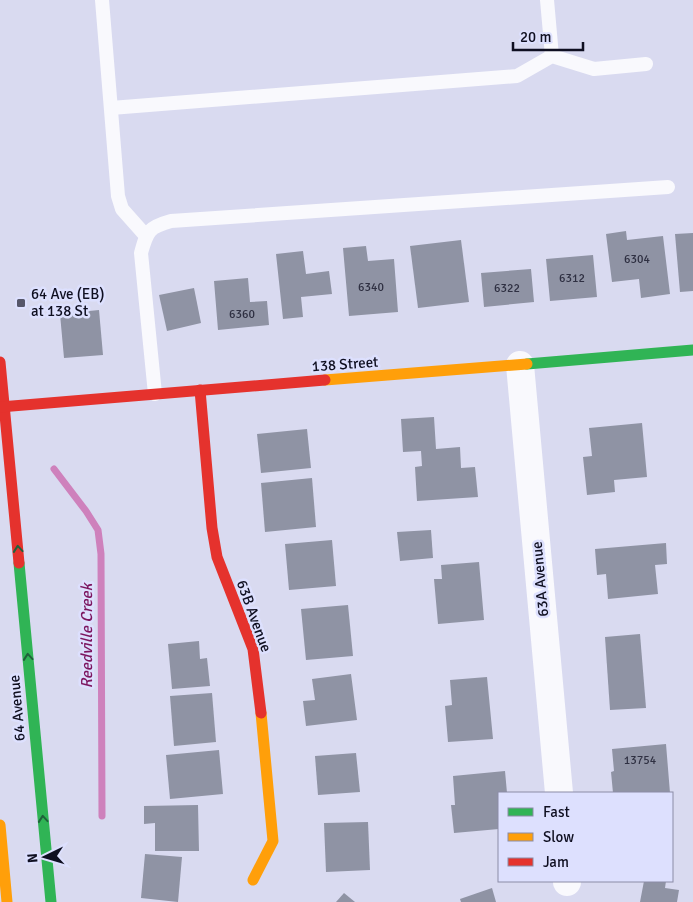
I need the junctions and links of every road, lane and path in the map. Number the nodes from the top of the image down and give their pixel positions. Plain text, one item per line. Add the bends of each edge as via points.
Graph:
1 (102, 0) edge
2 (547, 0) edge
3 (552, 56) junction
4 (646, 64) dead end
5 (111, 108) junction
6 (668, 187) dead end
7 (146, 236) junction
8 (693, 350) edge
9 (0, 362) edge
10 (520, 365) junction
11 (200, 390) junction
12 (155, 394) junction
13 (2, 407) edge
14 (559, 792) edge
15 (0, 824) edge
16 (253, 880) dead end
17 (7, 902) edge
18 (51, 902) edge

1 - 5 lane
2 - 3 lane
3 - 4 lane via 594,69
3 - 5 lane via 517,76
5 - 7 lane via 118,196 122,209
6 - 7 lane via 171,221 153,226
7 - 12 lane via 141,254
8 - 10 street, 138 Street
9 - 13 street, 64 Avenue
10 - 11 street, 138 Street
10 - 14 street, 63A Avenue
11 - 12 street, 138 Street
11 - 16 street, 63B Avenue via 217,557 253,649 258,678 273,841
12 - 13 street, 138 Street
18 -> 13 street, 64 Avenue
15 - 17 street

